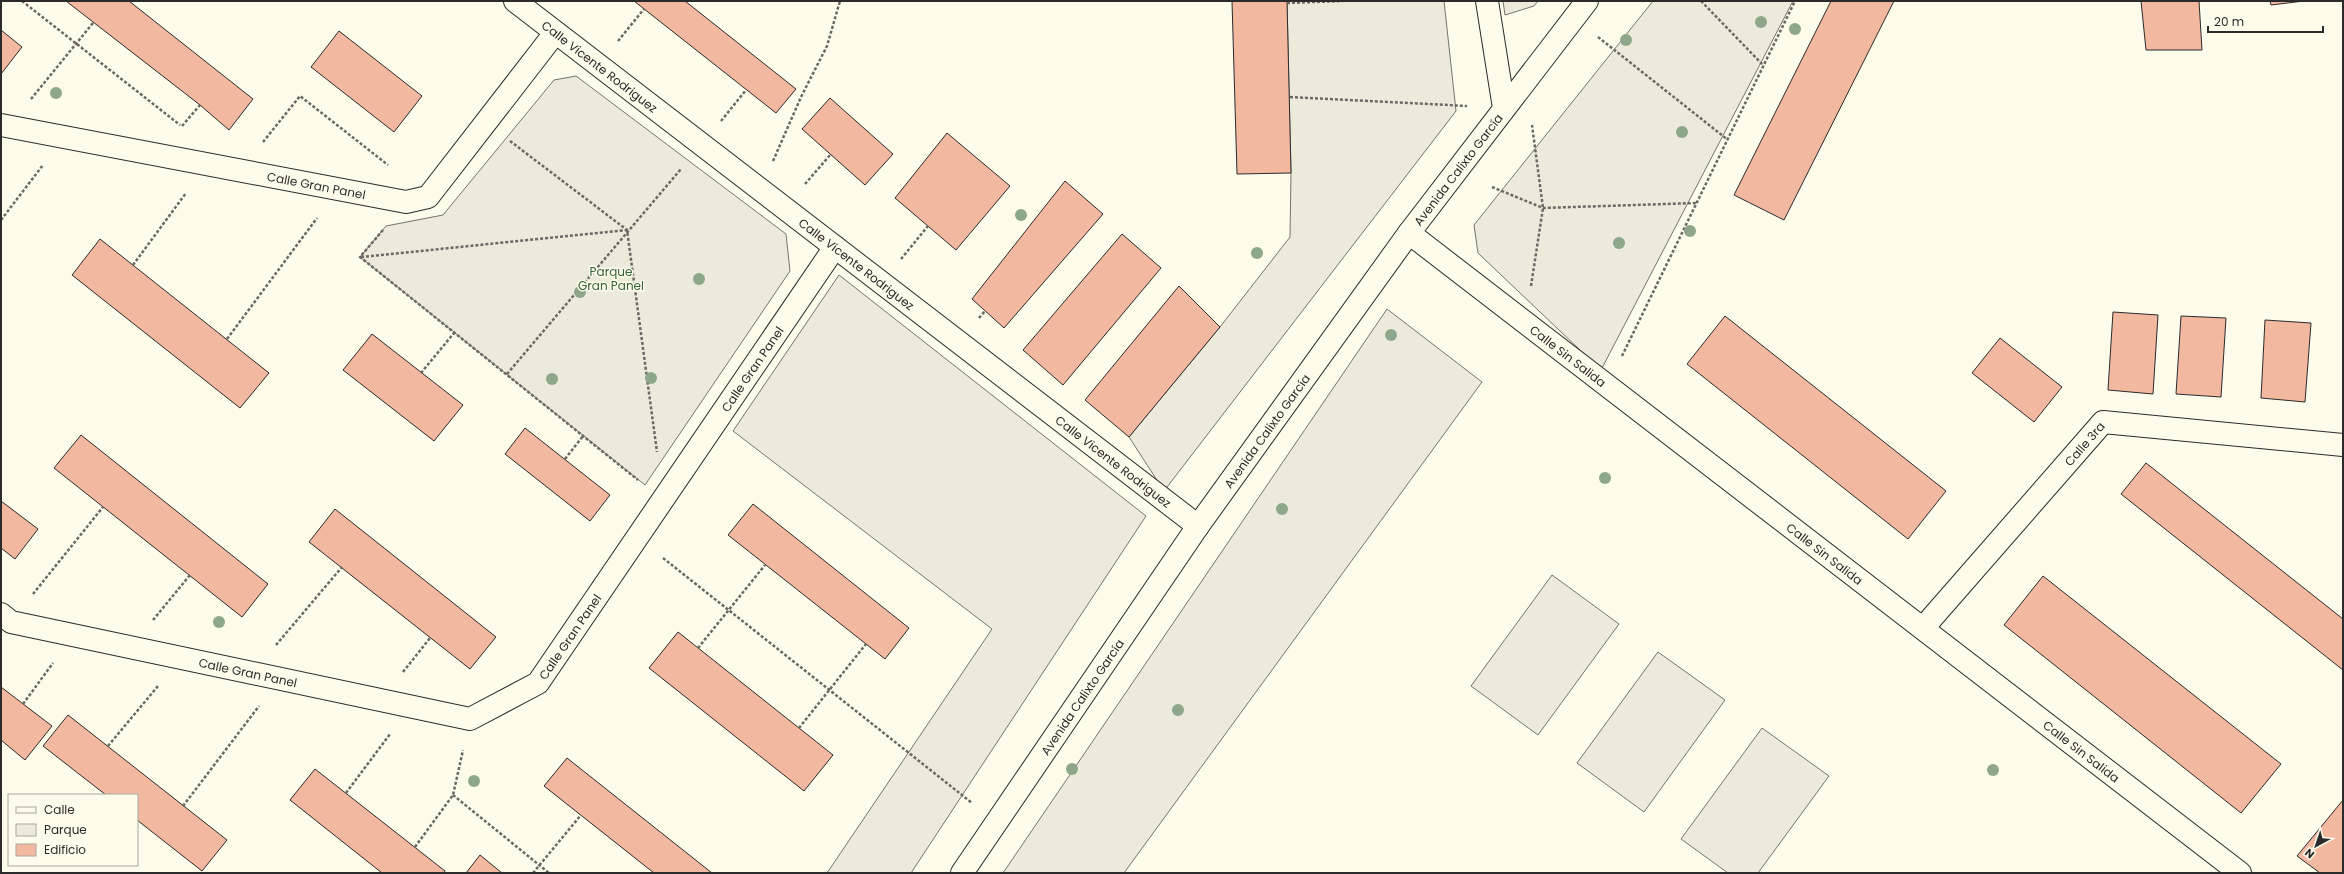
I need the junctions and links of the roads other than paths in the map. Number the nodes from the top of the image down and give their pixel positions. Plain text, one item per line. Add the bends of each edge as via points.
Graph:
1 (515, 1) edge
2 (1487, 1) edge
3 (1580, 9) edge
4 (555, 33) junction
5 (1504, 108) junction
6 (5, 125) edge
7 (1409, 233) junction
8 (835, 247) junction
9 (2343, 445) edge
10 (1198, 526) junction
11 (6, 618) edge
12 (1922, 628) junction
13 (962, 873) edge
14 (2240, 873) edge

1 - 4 street, Calle Vicente Rodriguez
2 - 5 street
3 - 5 street, Avenida Calixto García
4 - 6 street, Calle Gran Panel via 428,197 406,202
4 - 8 street, Calle Vicente Rodriguez
5 - 7 street, Avenida Calixto García
7 - 10 street, Avenida Calixto García
7 - 12 street, Calle Sin Salida
8 - 10 street, Calle Vicente Rodriguez
8 - 11 street, Calle Gran Panel via 538,683 470,719 73,635
9 - 12 street, Calle 3ra via 2103,422
10 - 13 street, Avenida Calixto García
12 - 14 street, Calle Sin Salida

